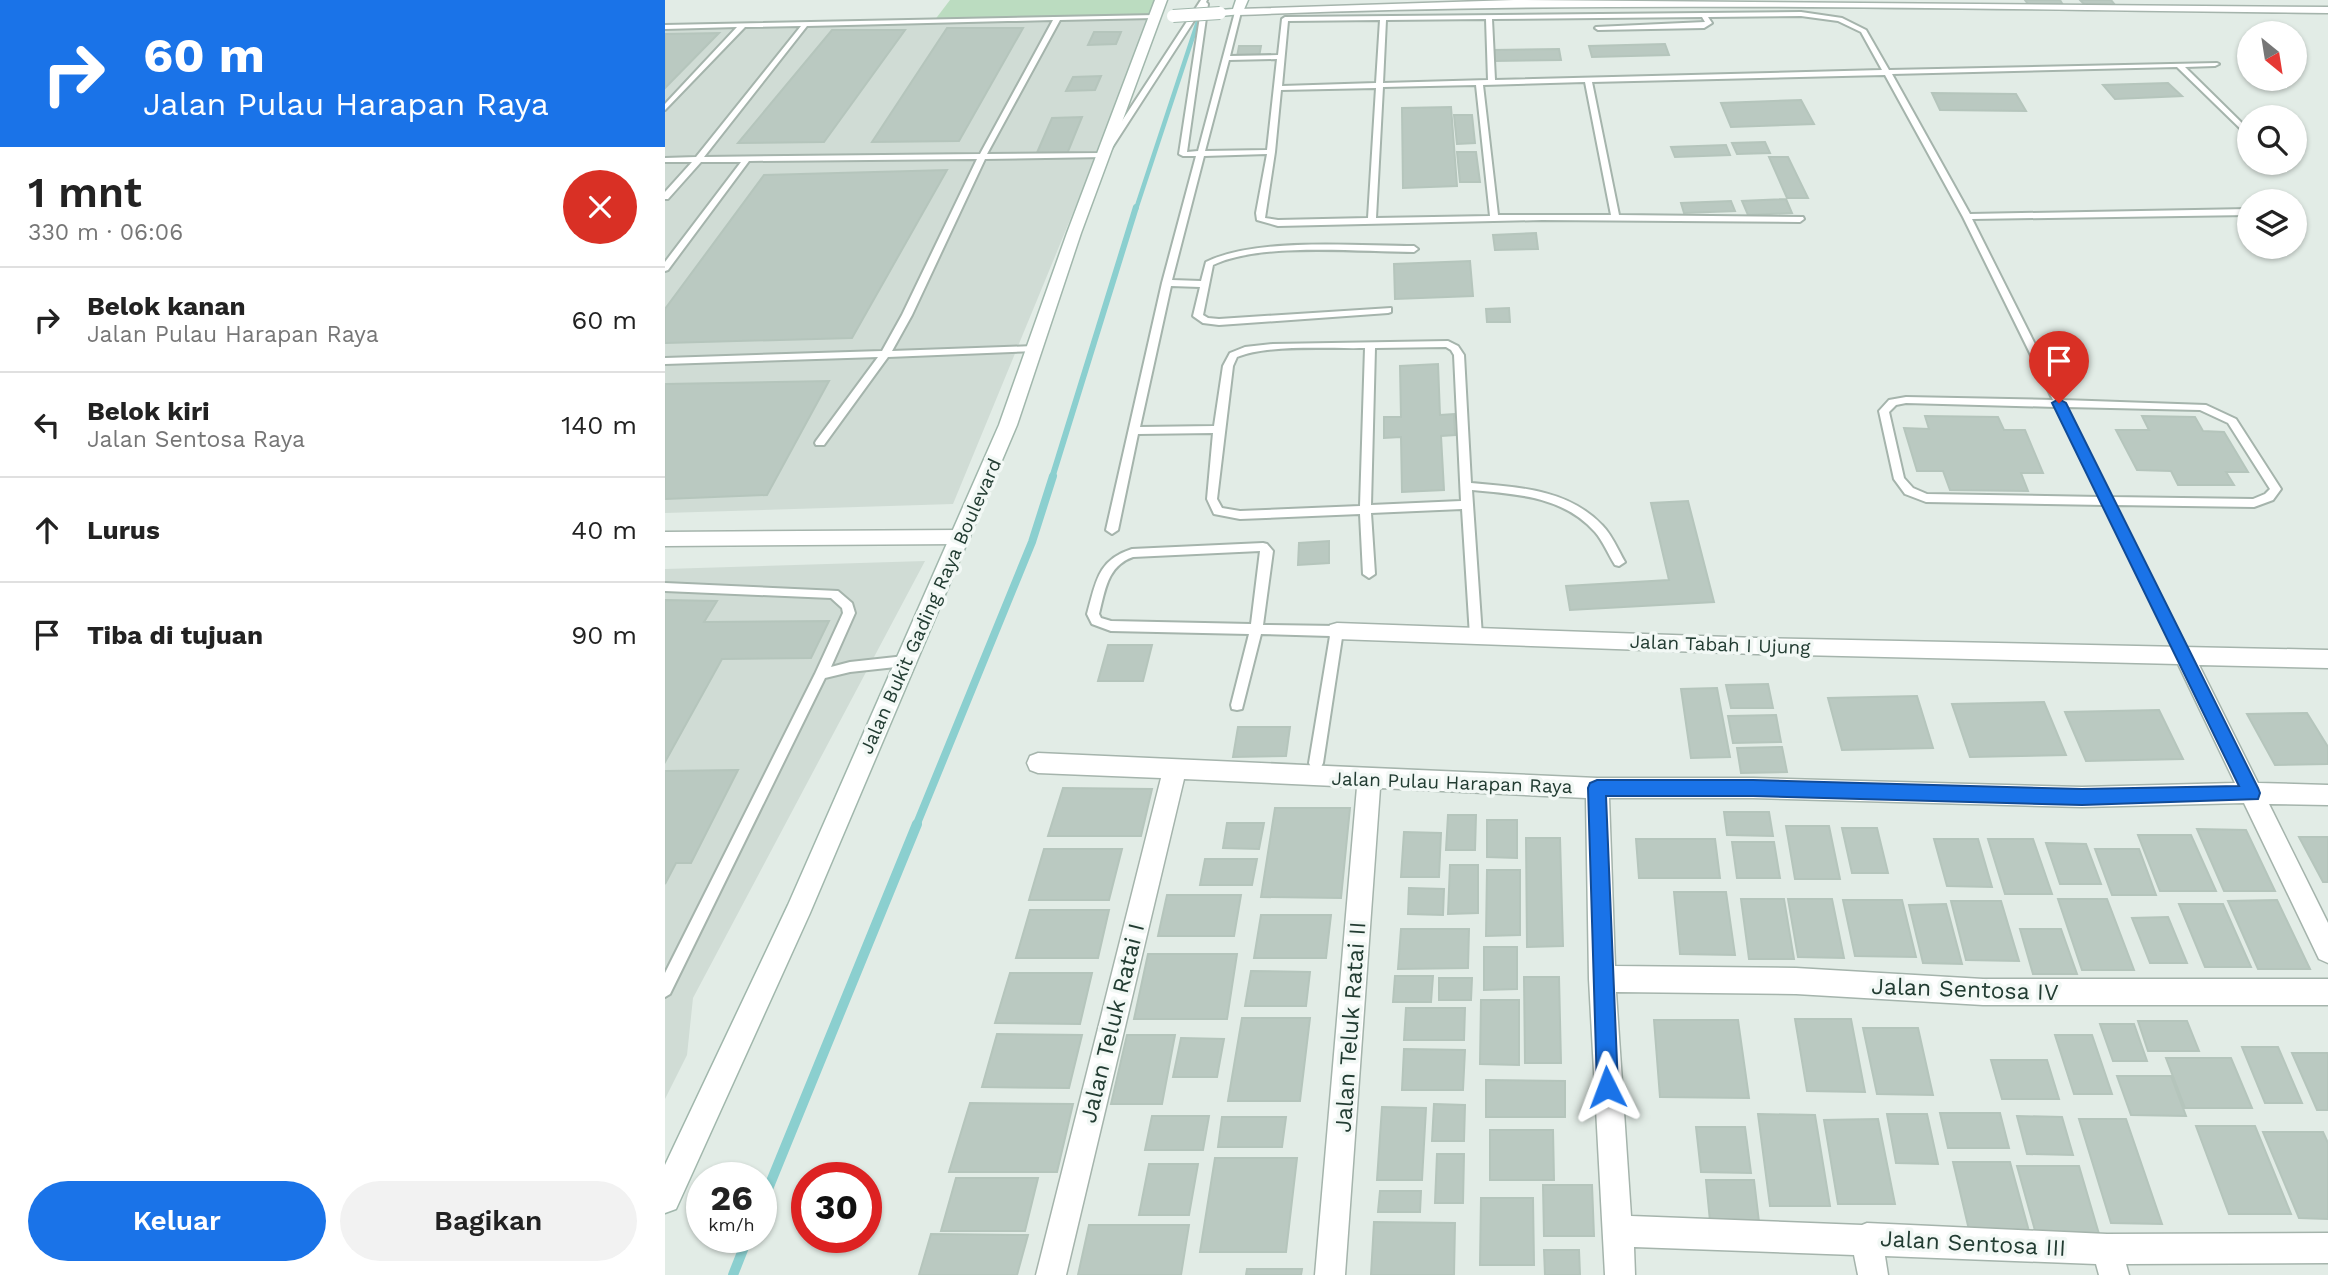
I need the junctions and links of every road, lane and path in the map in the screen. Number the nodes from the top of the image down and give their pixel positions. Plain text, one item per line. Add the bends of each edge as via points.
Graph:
1 (1161, 0) edge
2 (1205, 0) edge
3 (1598, 1) edge
4 (1707, 1) edge
5 (1409, 2) edge
6 (1503, 2) edge
7 (1968, 3) edge
8 (2073, 3) edge
9 (2210, 4) edge
10 (2252, 4) edge
11 (1240, 6) edge
12 (2328, 10) edge
13 (1704, 15) junction
14 (1154, 16) junction
15 (1489, 18) junction
16 (1057, 19) junction
17 (1383, 19) junction
18 (742, 26) junction
19 (804, 26) junction
20 (665, 27) edge
21 (1598, 28) dead end
22 (1281, 57) junction
23 (1226, 58) junction
24 (2215, 64) dead end
25 (2179, 65) junction
26 (1888, 72) junction
27 (1588, 81) junction
28 (1479, 83) junction
29 (1492, 83) junction
30 (1381, 86) junction
31 (1279, 88) junction
32 (665, 108) edge
33 (2237, 123) edge
34 (1272, 152) junction
35 (1202, 153) junction
36 (1183, 154) joint
37 (983, 155) junction
38 (1103, 155) junction
39 (665, 160) edge
40 (698, 160) junction
41 (746, 160) junction
42 (665, 197) edge
43 (2237, 212) edge
44 (1966, 217) junction
45 (1494, 218) junction
46 (1616, 219) junction
47 (1800, 219) dead end
48 (1372, 220) junction
49 (1414, 249) dead end
50 (665, 268) edge
51 (1167, 283) junction
52 (1203, 284) junction
53 (1388, 310) dead end
54 (1370, 346) junction
55 (1034, 349) junction
56 (885, 354) junction
57 (665, 361) edge
58 (2059, 403) junction
59 (1219, 429) junction
60 (1135, 431) junction
61 (820, 443) dead end
62 (1467, 486) junction
63 (2108, 500) junction
64 (1467, 505) junction
65 (1365, 510) junction
66 (1112, 530) dead end
67 (960, 537) junction
68 (665, 539) edge
69 (1619, 562) dead end
70 (1370, 575) dead end
71 (665, 587) edge
72 (1257, 627) junction
73 (1337, 631) junction
74 (1476, 636) junction
75 (2184, 655) junction
76 (2328, 659) edge
77 (905, 661) junction
78 (821, 674) junction
79 (1237, 705) dead end
80 (1038, 763) dead end
81 (1316, 764) dead end
82 (1174, 771) junction
83 (1369, 778) junction
84 (1597, 788) junction
85 (2251, 793) junction
86 (2328, 795) edge
87 (2328, 950) edge
88 (1602, 979) junction
89 (665, 989) edge
90 (2328, 992) edge
91 (665, 1198) edge
92 (1618, 1231) junction
93 (1867, 1238) junction
94 (2328, 1248) edge
95 (2111, 1262) edge
96 (1051, 1275) edge
97 (1331, 1275) edge
98 (1620, 1275) edge
99 (1873, 1275) edge

1 - 14 street, Jalan Bukit Gading Raya Boulevard
2 - 36 lane
2 - 38 lane
3 - 4 street
3 - 6 street
4 - 7 street
5 - 6 street
5 - 11 street
7 - 8 street
8 - 9 street
9 - 10 street
10 - 12 street
11 - 14 street, bridge via 1220,13
11 - 23 lane
13 - 15 lane
13 - 21 lane via 1709,23 1704,26
13 - 26 lane via 1840,19 1864,31
14 - 16 lane
14 - 38 street, Jalan Bukit Gading Raya Boulevard
15 - 17 lane
15 - 29 lane
16 - 19 lane
16 - 37 lane
17 - 22 lane via 1285,19
17 - 30 lane
18 - 19 lane
18 - 20 lane
18 - 32 lane
19 - 40 lane
22 - 23 lane
22 - 31 lane
23 - 35 lane
24 - 25 lane
25 - 26 lane
25 - 33 lane
26 - 27 lane
26 - 44 lane
27 - 29 lane
27 - 46 lane
28 - 29 lane
28 - 30 lane
28 - 45 lane
30 - 31 lane
30 - 48 lane
31 - 34 lane
34 - 35 lane
34 - 48 lane via 1261,220
35 - 36 lane
35 - 51 lane
37 - 38 lane
37 - 41 lane
37 - 56 lane
38 - 55 street, Jalan Bukit Gading Raya Boulevard
39 - 40 lane
40 - 41 lane
40 - 42 lane
41 - 50 lane
43 - 44 lane
44 - 58 lane
45 - 46 lane
45 - 48 lane
46 - 47 lane
49 - 52 lane via 1227,255 1209,264
51 - 52 lane
51 - 60 lane
52 - 53 lane via 1198,316 1206,321
54 - 59 lane via 1273,347 1233,355
54 - 62 lane via 1448,344 1455,348
54 - 65 lane
55 - 56 lane
55 - 67 street, Jalan Bukit Gading Raya Boulevard via 1008,425
56 - 57 lane
56 - 61 lane
58 - 63 lane
58 - 63 lane via 2202,407 2218,413 2232,421 2276,489 2254,503
58 - 63 lane via 1893,402 1884,411 1899,479 1909,491 1926,498
59 - 60 lane
59 - 65 lane via 1212,499 1217,511 1240,515
60 - 66 lane
62 - 64 lane
62 - 69 lane via 1542,494 1565,502 1600,531
63 - 75 lane
64 - 65 lane
64 - 74 lane
65 - 70 lane
67 - 68 street
67 - 77 street, Jalan Bukit Gading Raya Boulevard
71 - 78 lane via 834,594 849,613
72 - 72 lane, Jalan Tabah I Ujung via 1267,551 1260,547 1120,556 1108,564 1093,614 1096,621 1111,626
72 - 73 lane, Jalan Tabah I Ujung
72 - 79 lane
73 - 74 street, Jalan Tabah I Ujung
73 - 81 lane
74 - 75 street, Jalan Tabah I Ujung
75 - 76 street, Jalan Tabah I Ujung
75 - 85 street
77 - 78 lane
77 - 91 street, Jalan Bukit Gading Raya Boulevard via 797,912
78 - 89 lane
80 - 82 street, Jalan Pulau Harapan Raya
82 - 83 street, Jalan Pulau Harapan Raya
82 - 96 street, Jalan Teluk Ratai I
83 - 84 street, Jalan Pulau Harapan Raya
83 - 97 street, Jalan Teluk Ratai II
84 - 85 street, Jalan Pulau Harapan Raya via 2082,797
84 - 88 street
85 - 86 street, Jalan Pulau Harapan Raya
85 - 87 street
88 - 90 street, Jalan Sentosa IV via 1796,981 1983,992
88 - 92 street
92 - 93 street, Jalan Sentosa III
92 - 98 street
93 - 95 street, Jalan Sentosa III
93 - 99 street
94 - 95 street, Jalan Sentosa III

